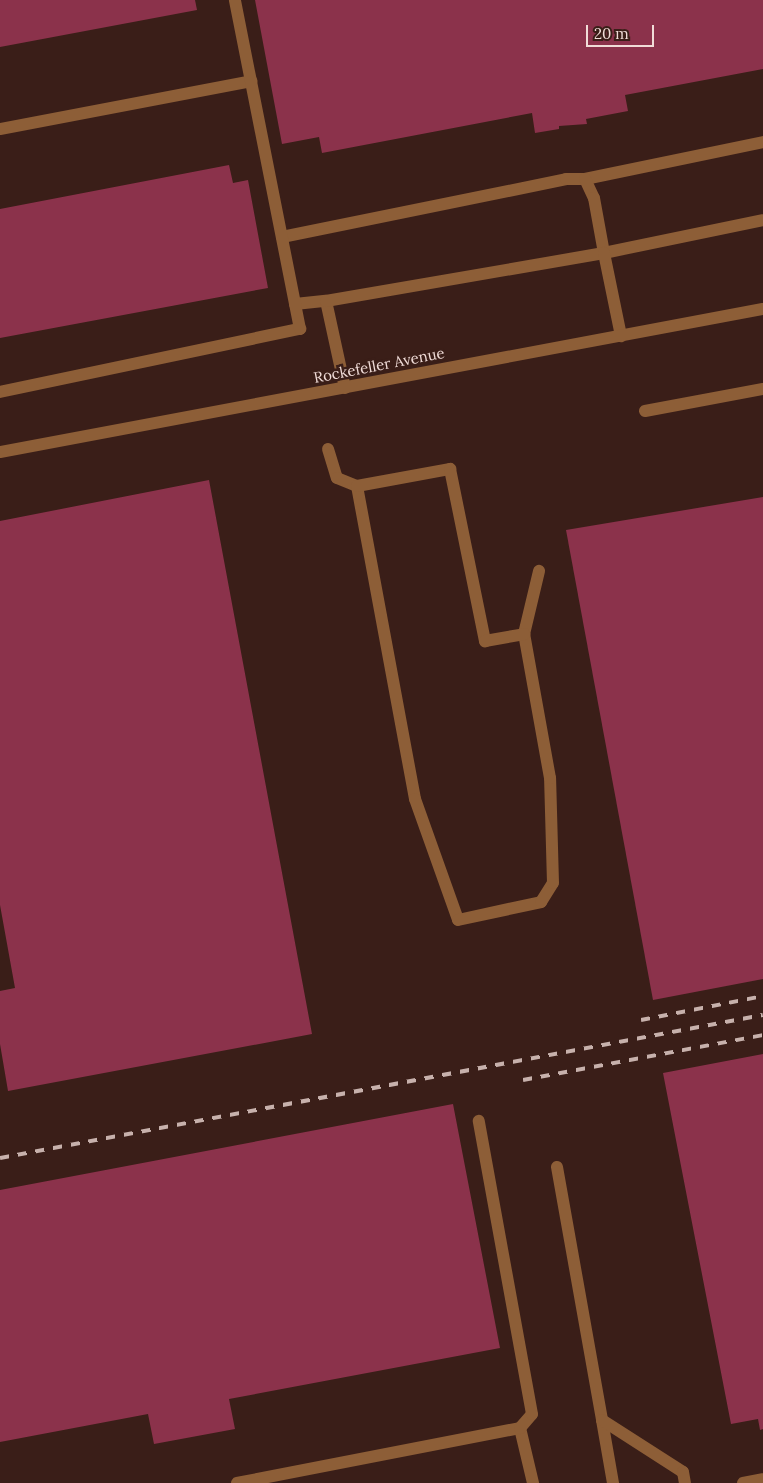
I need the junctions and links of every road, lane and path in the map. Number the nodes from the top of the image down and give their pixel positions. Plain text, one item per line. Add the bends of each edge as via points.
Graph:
1 (235, 0) edge
2 (251, 81) junction
3 (0, 129) edge
4 (763, 142) edge
5 (586, 179) junction
6 (763, 220) edge
7 (282, 238) junction
8 (604, 253) junction
9 (326, 301) junction
10 (295, 304) junction
11 (763, 309) edge
12 (621, 336) junction
13 (345, 388) junction
14 (763, 389) edge
15 (0, 392) edge
16 (645, 411) dead end
17 (328, 449) dead end
18 (0, 452) edge
19 (358, 486) junction
20 (539, 571) dead end
21 (524, 634) junction
22 (479, 1121) dead end
23 (557, 1167) dead end
24 (602, 1420) junction
25 (520, 1428) junction
26 (763, 1479) edge
27 (237, 1483) edge
28 (533, 1483) edge
29 (613, 1483) edge
30 (686, 1483) edge
31 (743, 1483) edge

1 - 2 street
2 - 3 street
2 - 7 street
4 - 5 street
5 - 7 street via 566,179
5 - 8 street via 594,198
6 - 8 street
7 - 10 street
8 - 9 street
8 - 12 street
9 - 10 street
9 - 13 street
10 - 15 street via 300,329
11 - 12 street, Rockefeller Avenue
12 - 13 street, Rockefeller Avenue
13 - 18 street, Rockefeller Avenue
14 - 16 street
17 - 19 street via 338,478
19 - 21 street via 450,468 484,641
19 - 21 street via 415,799 458,920 541,902 553,883 550,778
20 - 21 street
22 - 25 street via 532,1414
23 - 24 street
24 - 29 street
24 - 30 street via 683,1472
25 - 27 street
25 - 28 street
26 - 31 street

